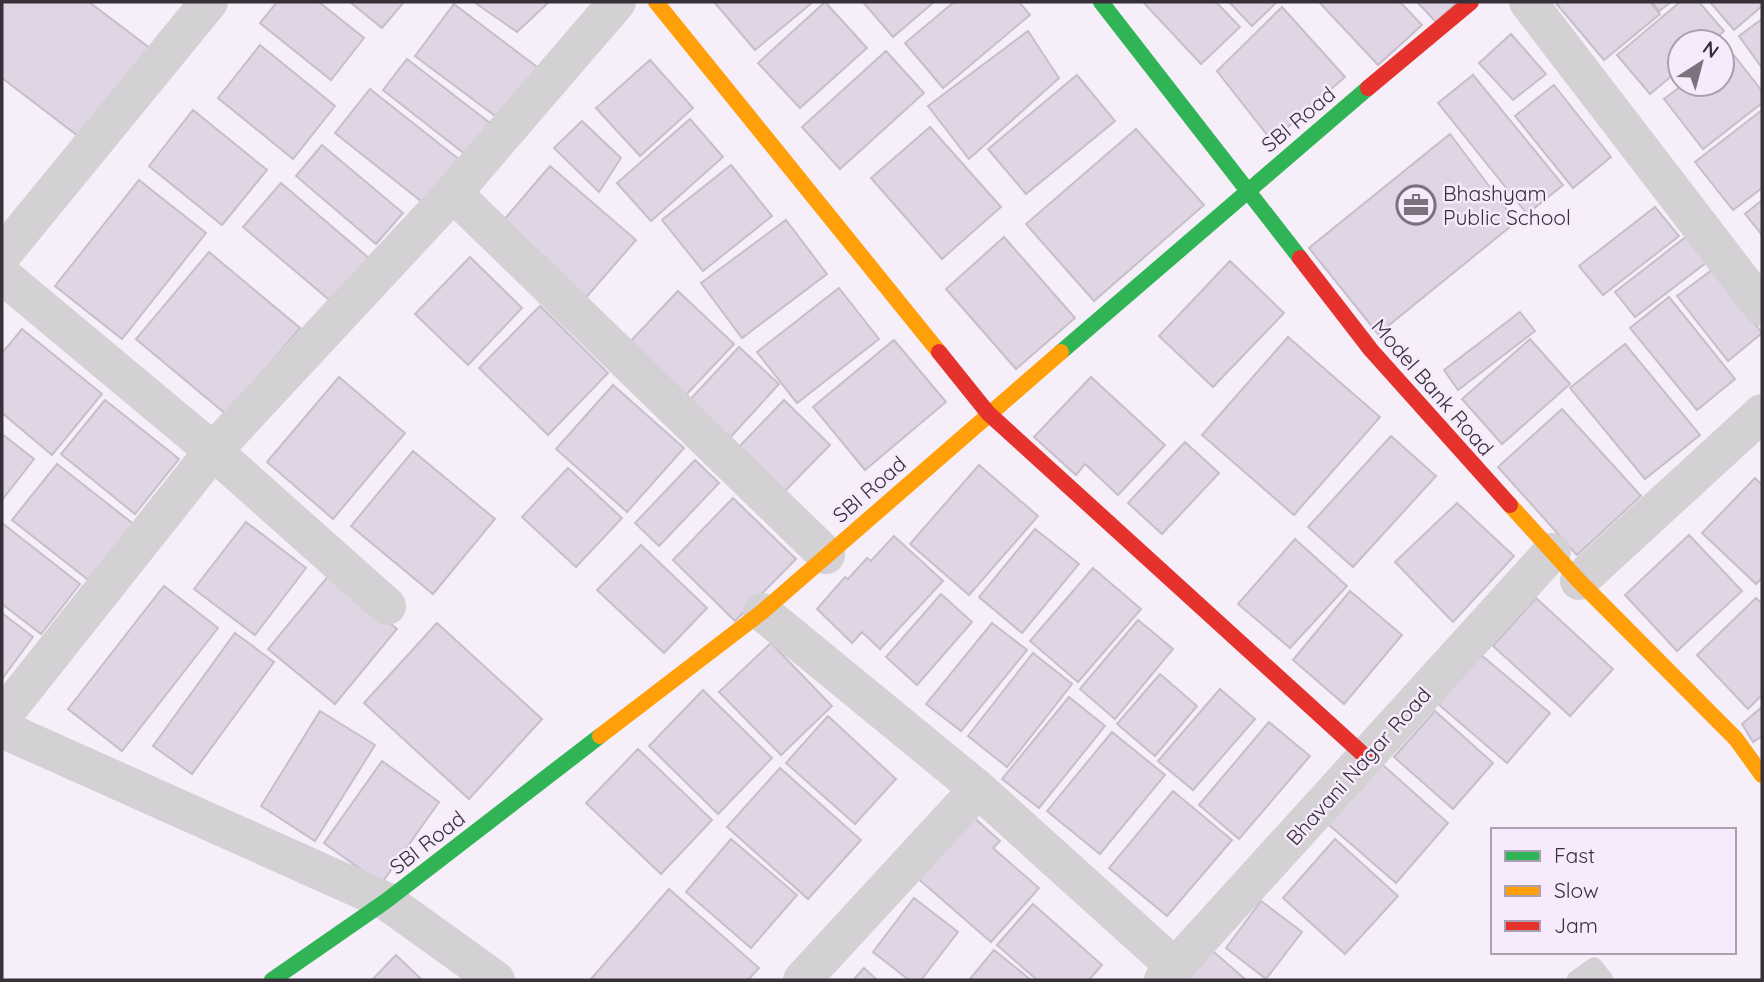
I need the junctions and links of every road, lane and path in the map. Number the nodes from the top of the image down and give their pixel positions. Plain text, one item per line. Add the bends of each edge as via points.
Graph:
1 (209, 2) edge
2 (617, 2) edge
3 (656, 2) edge
4 (1101, 2) edge
5 (1471, 2) edge
6 (1528, 2) edge
7 (1245, 191) junction
8 (453, 193) junction
9 (2, 255) edge
10 (2, 275) edge
11 (1762, 307) edge
12 (988, 412) junction
13 (1755, 434) edge
14 (213, 451) junction
15 (1552, 552) junction
16 (826, 555) junction
17 (1579, 581) junction
18 (387, 606) dead end
19 (762, 612) junction
20 (2, 717) edge
21 (2, 729) edge
22 (1366, 757) junction
23 (1762, 775) edge
24 (978, 789) junction
25 (386, 901) junction
26 (1169, 973) edge
27 (272, 980) edge
28 (496, 980) edge
29 (802, 980) edge
30 (1576, 980) edge
31 (1604, 980) edge

1 - 9 street
2 - 8 street
3 - 12 street
4 - 7 street, Model Bank Road
5 - 7 street, SBI Road
6 - 11 street
7 - 12 street, SBI Road
7 - 15 street, Model Bank Road via 1371,350
8 - 14 street
8 - 16 street
10 - 14 street
12 - 16 street, SBI Road
12 - 22 street
13 - 17 street
14 - 18 street
14 - 20 street
15 - 17 street, Model Bank Road
15 - 22 street, Bhavani Nagar Road
16 - 19 street, SBI Road
17 - 23 street, Model Bank Road via 1736,739
19 - 24 street
19 - 25 street, SBI Road
21 - 25 street
22 - 26 street, Bhavani Nagar Road
24 - 26 street
24 - 29 street
25 - 27 street, SBI Road
25 - 28 street
30 - 31 lane via 1594,967

